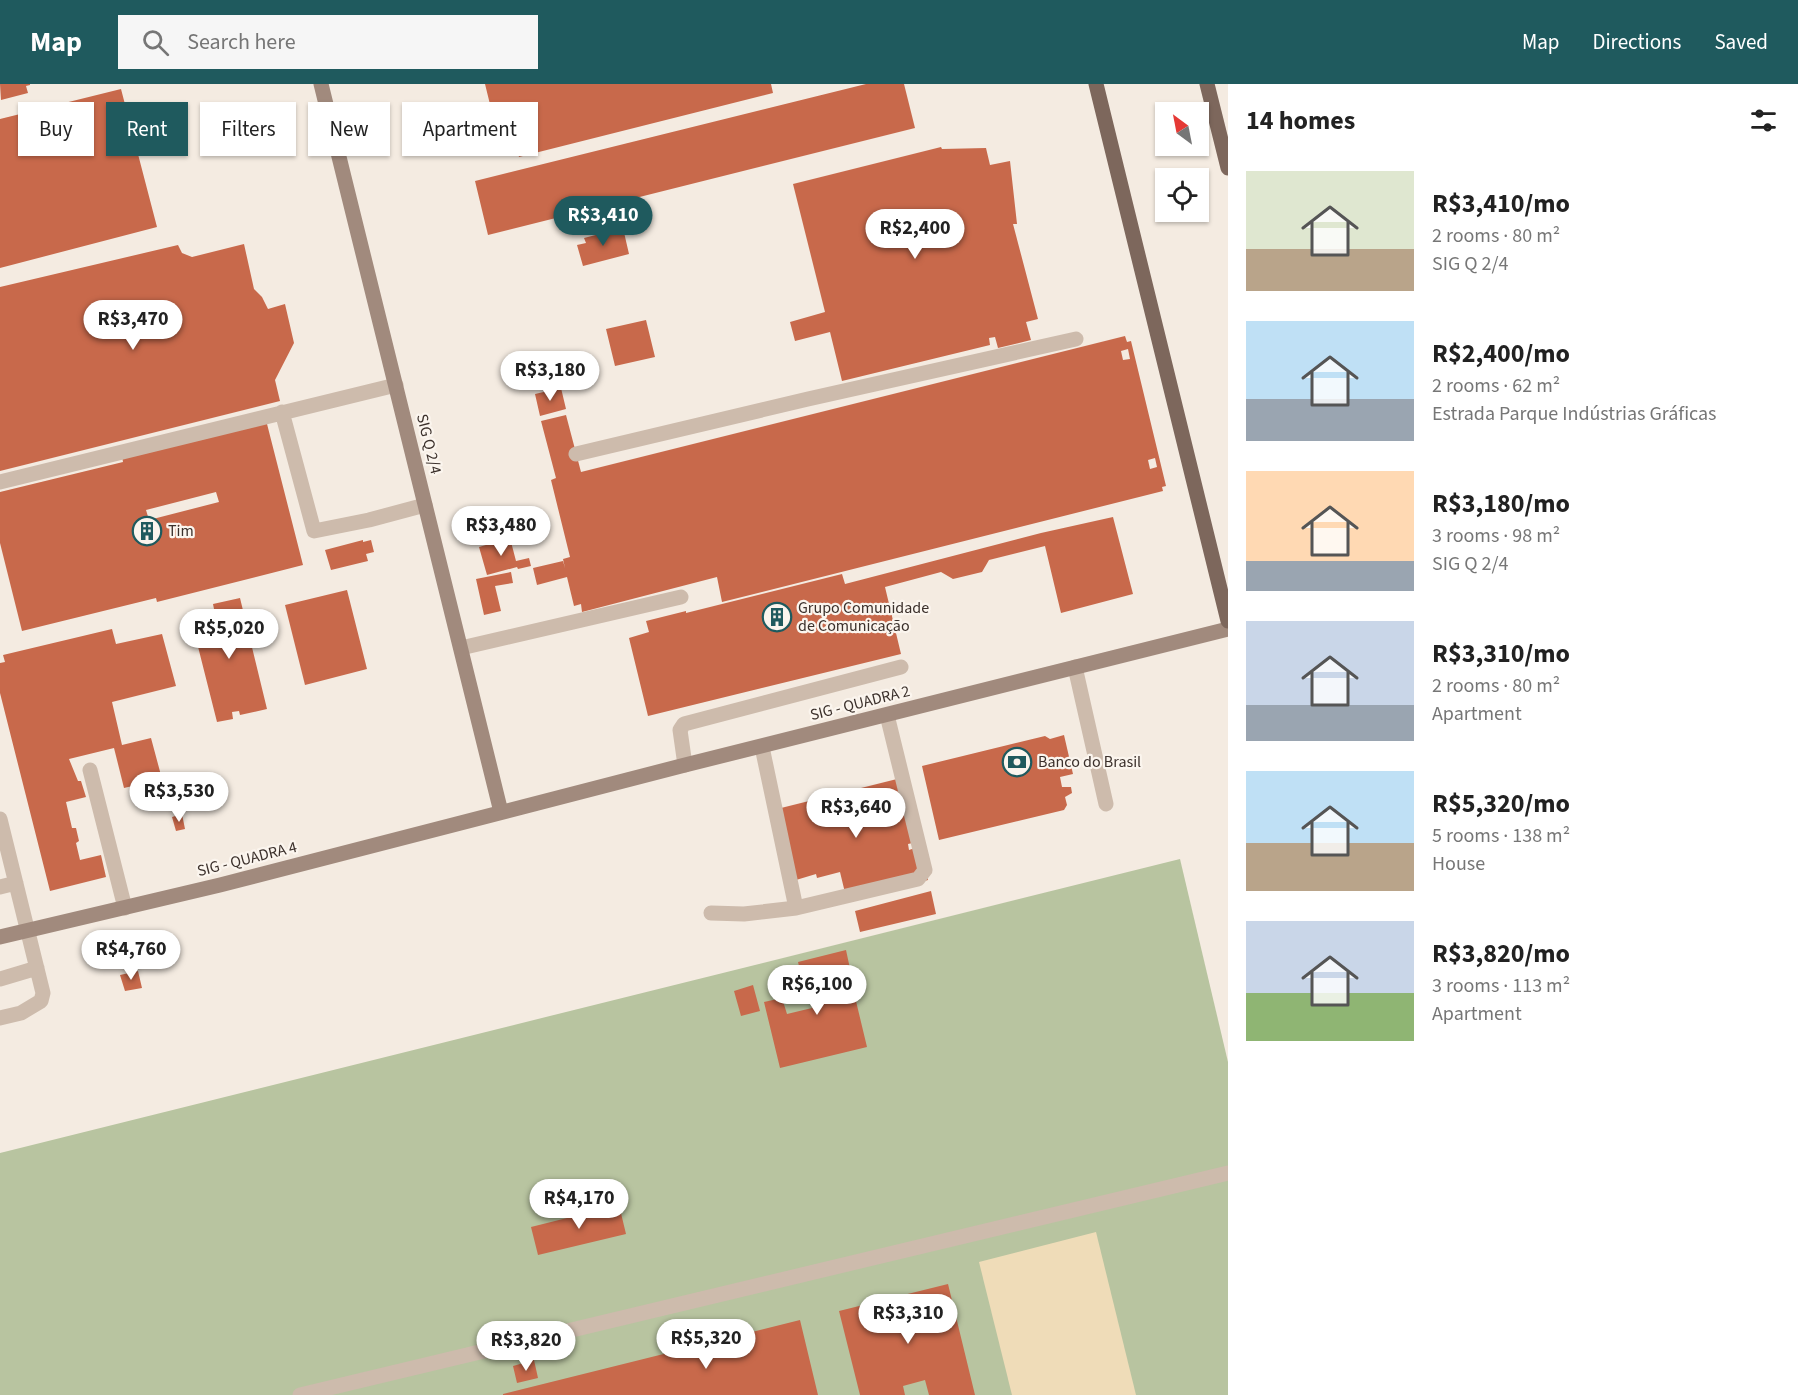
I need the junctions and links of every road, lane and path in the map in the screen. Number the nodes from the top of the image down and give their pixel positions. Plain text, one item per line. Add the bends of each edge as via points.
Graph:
1 (321, 84) edge
2 (1096, 84) edge
3 (1207, 84) edge
4 (1228, 168) edge
5 (1076, 339) dead end
6 (396, 385) junction
7 (282, 412) junction
8 (576, 454) dead end
9 (0, 482) edge
10 (425, 505) junction
11 (681, 597) dead end
12 (1228, 621) edge
13 (1228, 629) edge
14 (460, 648) junction
15 (901, 667) dead end
16 (1075, 668) junction
17 (887, 716) junction
18 (762, 747) junction
19 (685, 765) junction
20 (90, 770) dead end
21 (1106, 804) dead end
22 (501, 812) junction
23 (0, 819) edge
24 (16, 883) junction
25 (0, 887) edge
26 (125, 908) junction
27 (796, 909) junction
28 (711, 913) dead end
29 (29, 931) junction
30 (0, 937) edge
31 (37, 968) junction
32 (0, 979) edge
33 (0, 1018) edge
34 (1228, 1173) edge
35 (300, 1395) edge

1 - 6 street, SIG Q 2/4
2 - 12 main road
3 - 4 main road
5 - 8 lane
6 - 7 lane
6 - 10 street, SIG Q 2/4
7 - 9 lane
7 - 10 lane via 314,531
10 - 14 street, SIG Q 2/4
11 - 14 lane
13 - 16 street, SIG - QUADRA 2
14 - 22 street, SIG Q 2/4
15 - 19 lane via 684,724 680,740
16 - 17 street, SIG - QUADRA 2
16 - 21 lane
17 - 18 street, SIG - QUADRA 2
17 - 27 lane via 925,870 918,879
18 - 19 street, SIG - QUADRA 2
18 - 27 lane
19 - 22 street, SIG - QUADRA 2
20 - 26 lane
22 - 26 street, SIG - QUADRA 4
23 - 24 lane
24 - 25 lane
24 - 29 lane
26 - 29 street, SIG - QUADRA 4
27 - 28 lane
29 - 30 street, SIG - QUADRA 4
29 - 31 lane
31 - 32 lane
31 - 33 lane via 41,1001 21,1013
34 - 35 lane

